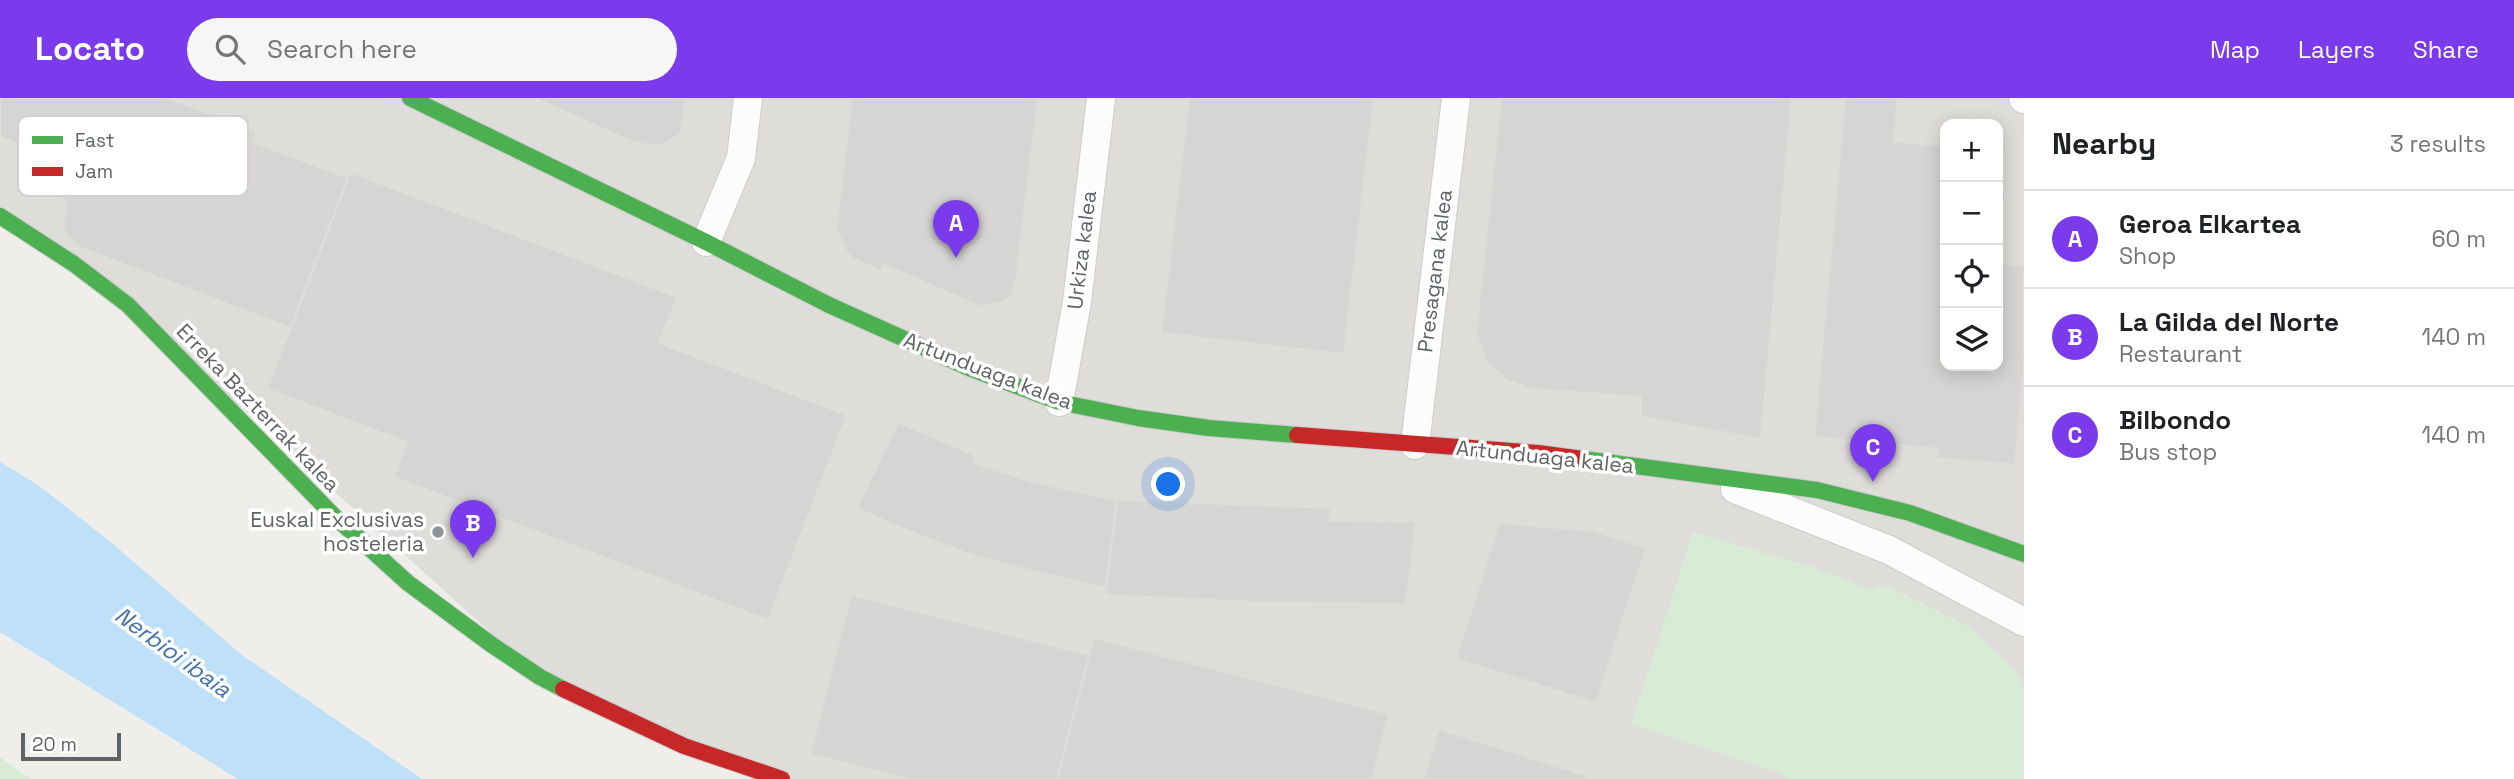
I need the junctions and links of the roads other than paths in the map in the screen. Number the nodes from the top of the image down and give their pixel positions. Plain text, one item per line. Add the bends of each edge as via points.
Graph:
1 (410, 98) edge
2 (748, 98) edge
3 (1101, 98) edge
4 (1456, 98) edge
5 (0, 216) edge
6 (706, 242) junction
7 (1059, 402) junction
8 (1415, 445) junction
9 (1700, 475) junction
10 (2024, 554) edge
11 (2024, 622) edge
12 (782, 779) edge

1 - 6 street, Artunduaga kalea
2 - 6 street via 741,158
3 - 7 street, Urkiza kalea
4 - 8 street, Presagana kalea
5 - 12 street, Erreka Bazterrak kalea via 128,305 334,516 408,583 492,645 595,706 684,746
6 - 7 street, Artunduaga kalea via 900,338
7 - 8 street, Artunduaga kalea via 1209,428
8 - 9 street, Artunduaga kalea via 1538,453
9 - 10 street, Artunduaga kalea via 1817,490 1910,513
9 - 11 street, Artunduaga kalea via 1889,550

